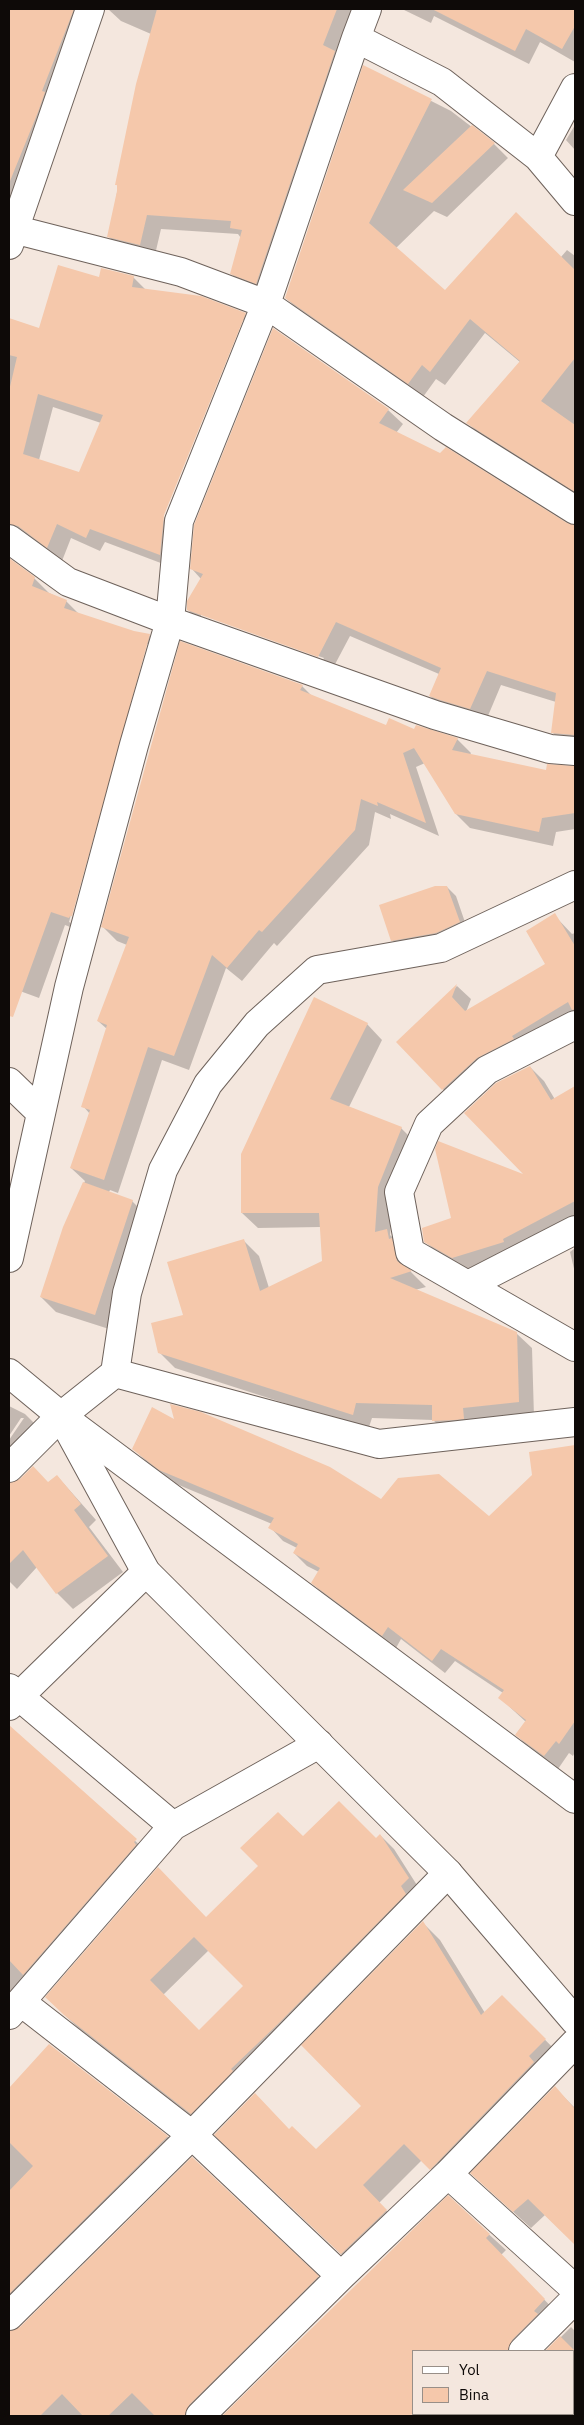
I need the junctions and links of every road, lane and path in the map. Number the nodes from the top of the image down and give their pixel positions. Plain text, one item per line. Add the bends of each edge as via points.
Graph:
1 (90, 9) edge
2 (367, 9) edge
3 (356, 38) junction
4 (575, 88) edge
5 (538, 157) junction
6 (575, 201) edge
7 (10, 234) edge
8 (266, 304) junction
9 (575, 510) edge
10 (9, 539) edge
11 (170, 621) junction
12 (575, 751) edge
13 (575, 884) edge
14 (575, 1025) edge
15 (9, 1082) edge
16 (41, 1114) junction
17 (575, 1230) edge
18 (9, 1258) edge
19 (468, 1284) junction
20 (575, 1347) edge
21 (9, 1372) edge
22 (115, 1373) junction
23 (61, 1416) junction
24 (575, 1422) edge
25 (9, 1468) edge
26 (146, 1572) junction
27 (12, 1696) edge
28 (319, 1744) junction
29 (575, 1799) edge
30 (173, 1826) junction
31 (448, 1873) junction
32 (15, 2008) edge
33 (575, 2021) edge
34 (575, 2043) edge
35 (192, 2135) junction
36 (448, 2174) junction
37 (341, 2276) junction
38 (575, 2289) edge
39 (575, 2299) edge
40 (9, 2316) edge
41 (524, 2350) edge
42 (200, 2416) edge

1 - 7 street
2 - 3 street
3 - 5 street via 442,82
3 - 8 street
4 - 5 street
5 - 6 street
7 - 8 street via 181,272
8 - 9 street via 443,427
8 - 11 street via 179,522
10 - 11 street via 68,582
11 - 12 street via 435,715 550,749
11 - 16 street via 69,987
13 - 22 street via 441,948 317,970 257,1024 208,1084 163,1170 127,1293
14 - 19 street via 487,1070 436,1117 429,1124 399,1192 410,1252
15 - 16 street
16 - 18 street
17 - 19 street
19 - 20 street
21 - 23 street
22 - 23 street
22 - 24 street via 378,1444
23 - 25 street
23 - 26 street
23 - 29 street
26 - 27 street
26 - 28 street
27 - 30 street
28 - 30 street
28 - 31 street
30 - 32 street
31 - 33 street
31 - 35 street
32 - 35 street
34 - 36 street
35 - 37 street
35 - 40 street
36 - 37 street
36 - 38 street
37 - 42 street
39 - 41 street

